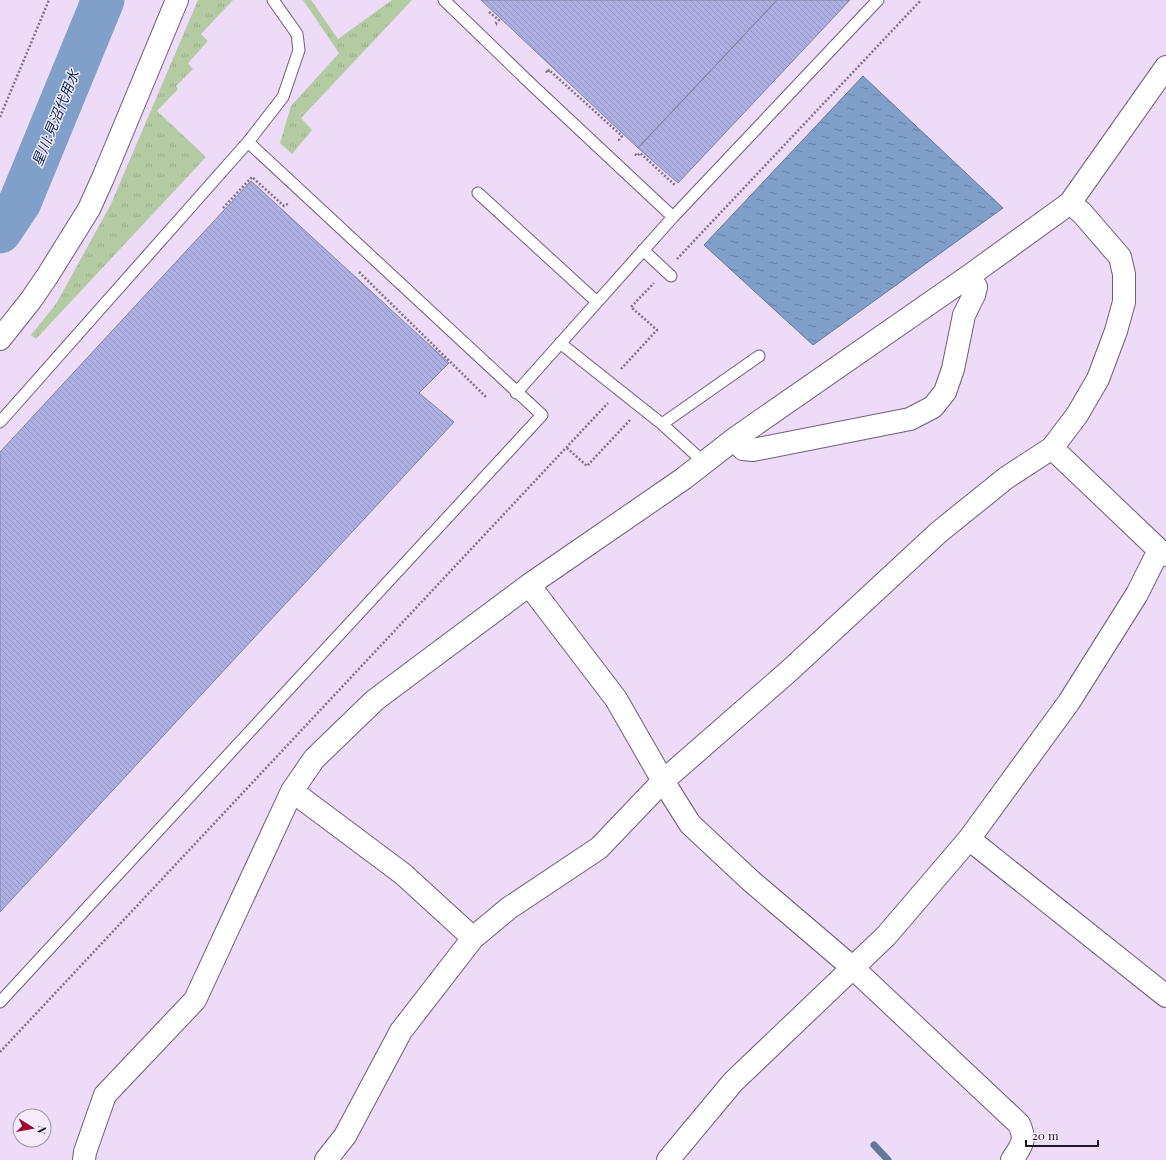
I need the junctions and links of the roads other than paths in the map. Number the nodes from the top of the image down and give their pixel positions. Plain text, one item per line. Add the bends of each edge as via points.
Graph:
1 (177, 0) edge
2 (273, 0) edge
3 (444, 0) edge
4 (878, 0) edge
5 (1166, 67) edge
6 (248, 142) junction
7 (478, 193) dead end
8 (1070, 202) junction
9 (673, 217) junction
10 (643, 250) junction
11 (668, 273) road end
12 (969, 276) junction
13 (597, 302) junction
14 (0, 339) edge
15 (560, 343) junction
16 (759, 356) dead end
17 (516, 393) junction
18 (0, 422) edge
19 (662, 424) junction
20 (737, 438) junction
21 (1052, 448) junction
22 (701, 464) junction
23 (1162, 553) edge
24 (529, 585) junction
25 (663, 781) junction
26 (292, 791) junction
27 (969, 839) junction
28 (473, 938) junction
29 (853, 968) junction
30 (1166, 996) edge
31 (0, 1002) edge
32 (84, 1160) edge
33 (326, 1160) edge
34 (668, 1160) edge
35 (1012, 1160) edge

1 - 14 street via 89,209 31,300
2 - 6 lane via 297,34 299,50 283,97
3 - 9 lane
4 - 9 lane
5 - 8 street
6 - 17 lane
6 - 18 lane
7 - 13 lane
8 - 12 street
8 - 21 street via 1120,257 1124,274 1124,302 1098,379 1078,415
9 - 10 lane
10 - 11 lane
10 - 13 lane
12 - 20 street
12 - 20 street via 976,287 974,295 964,314 953,369 945,392 933,407 910,419 753,450 743,449
13 - 15 lane
15 - 17 lane
15 - 19 lane
16 - 19 lane
17 - 31 lane via 542,415
19 - 22 lane via 696,455
20 - 22 street
21 - 23 street
21 - 25 street via 1006,478 939,532 789,671
22 - 24 street
23 - 27 street via 1069,702
24 - 25 street via 616,699
24 - 26 street via 375,700 314,759
25 - 28 street via 599,848 509,908
25 - 29 street via 690,824 751,881
26 - 28 street via 403,874
26 - 32 street via 195,1000 105,1095
27 - 29 street via 886,936
27 - 30 street
28 - 33 street via 402,1031 345,1136
29 - 34 street via 733,1082
29 - 35 street via 1019,1124 1023,1133 1022,1144

